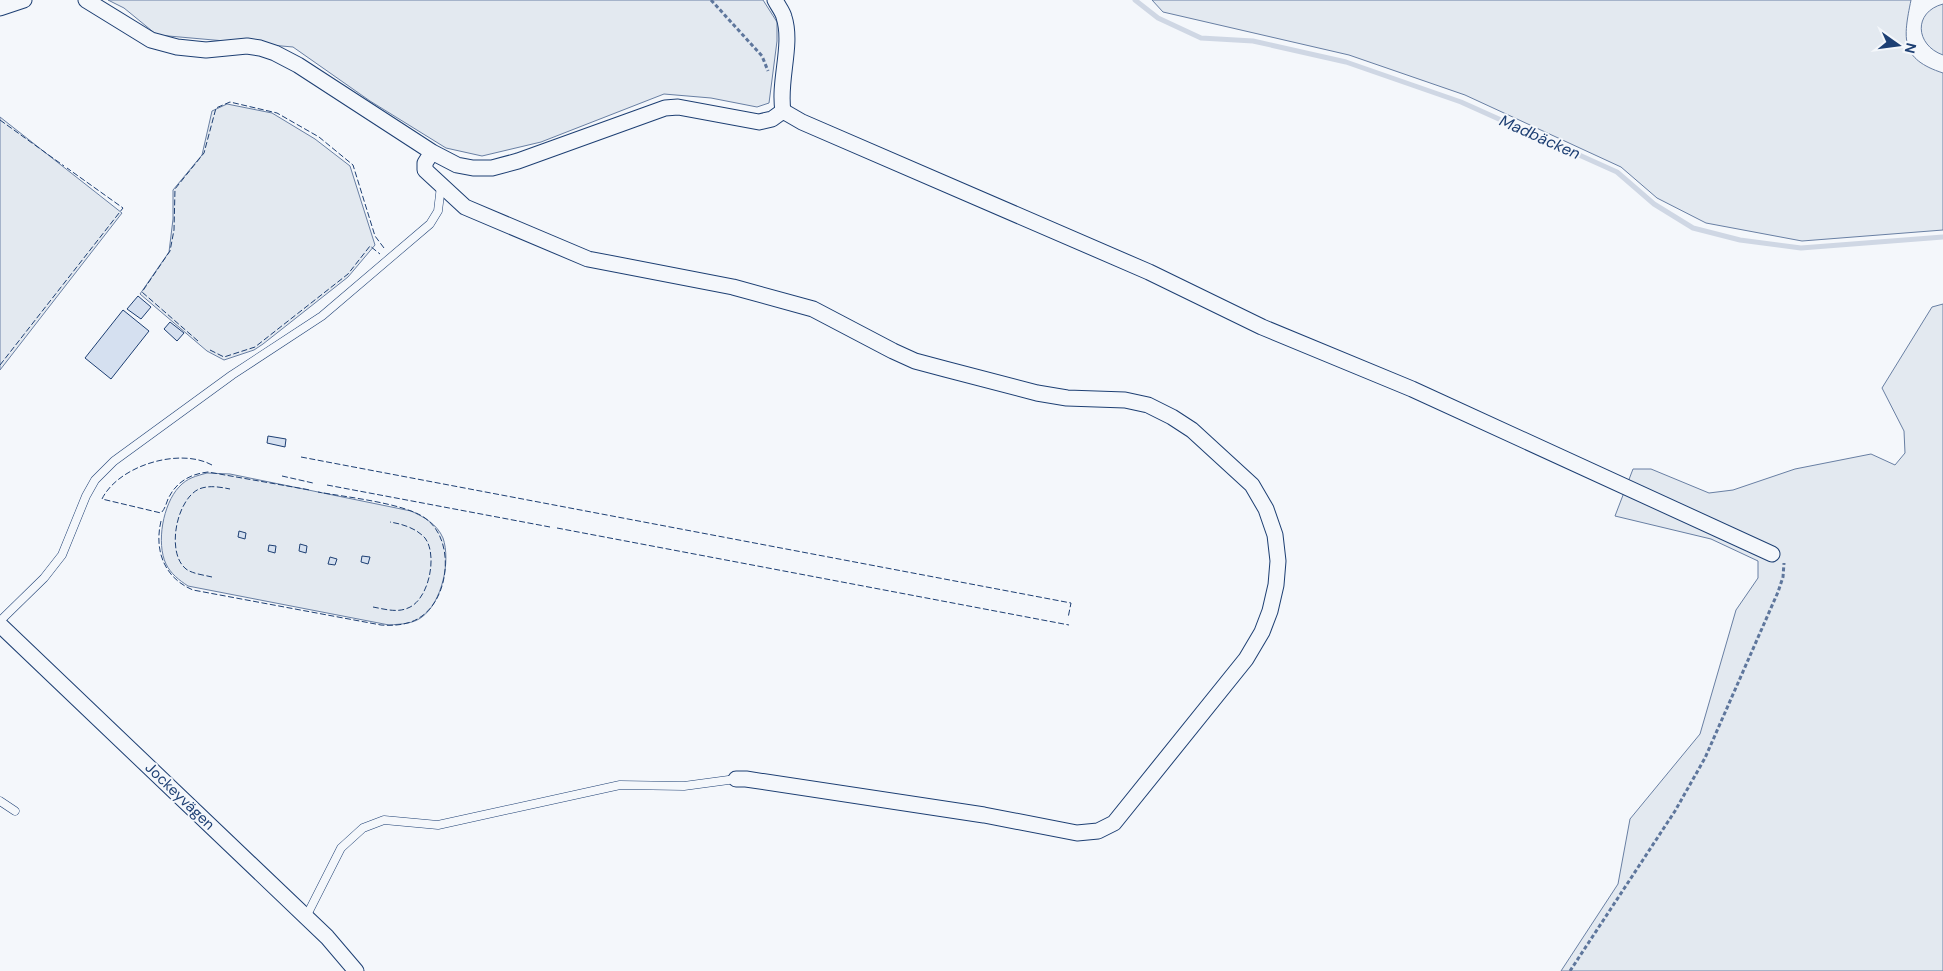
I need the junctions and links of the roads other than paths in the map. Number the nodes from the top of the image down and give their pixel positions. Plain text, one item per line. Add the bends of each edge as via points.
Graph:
1 (24, 0) edge
2 (86, 0) edge
3 (776, 0) edge
4 (0, 8) edge
5 (783, 111) junction
6 (432, 152) junction
7 (441, 186) junction
8 (1772, 554) road end
9 (0, 621) edge
10 (0, 625) edge
11 (736, 779) joint
12 (0, 801) edge
13 (15, 811) dead end
14 (306, 917) junction
15 (356, 971) edge

1 - 4 street
2 - 6 street via 151,40 206,50 247,46 275,53
3 - 5 street via 784,17 786,32 781,88
5 - 6 street via 772,119 759,122 665,108 492,168 457,164
5 - 8 street via 1150,272 1262,327 1412,389
6 - 7 street via 425,163 425,170
7 - 9 lane via 438,211 430,224 360,286 114,461 95,480 86,496 62,555 44,578
7 - 11 street via 465,207 588,259 733,286 813,309 915,361 1037,393 1148,405 1172,416 1199,436 1252,486 1266,509 1275,535 1278,561 1276,585 1262,632 1246,659 1114,823 1098,830 1077,833 984,815
10 - 14 street, Jockeyvägen
11 - 14 lane via 684,786 620,785 438,825 384,820 363,828 341,848
12 - 13 lane
14 - 15 street, Jockeyvägen

